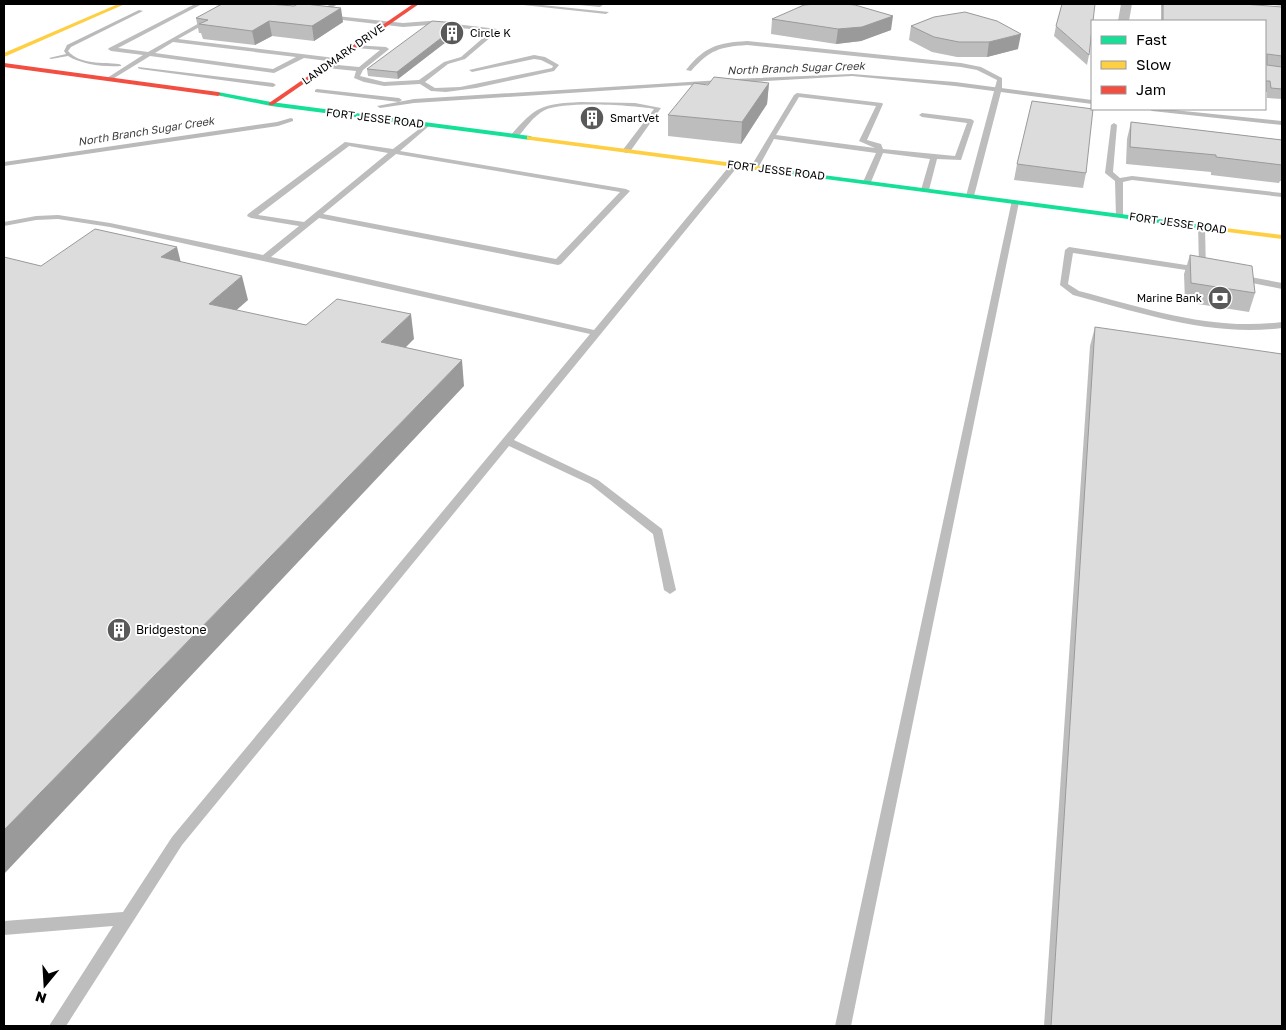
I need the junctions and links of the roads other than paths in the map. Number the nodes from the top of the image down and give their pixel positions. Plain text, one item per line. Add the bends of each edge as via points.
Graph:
1 (122, 4) edge
2 (199, 4) edge
3 (212, 4) edge
4 (335, 4) edge
5 (416, 4) edge
6 (517, 4) edge
7 (1127, 4) edge
8 (238, 6) edge
9 (606, 12) dead end
10 (307, 14) edge
11 (316, 15) junction
12 (1124, 20) edge
13 (388, 24) junction
14 (172, 40) junction
15 (35, 42) junction
16 (356, 46) junction
17 (4, 55) edge
18 (147, 56) junction
19 (303, 56) junction
20 (331, 63) junction
21 (4, 66) edge
22 (360, 69) junction
23 (41, 70) junction
24 (472, 70) dead end
25 (689, 70) dead end
26 (109, 79) junction
27 (422, 82) junction
28 (141, 96) dead end
29 (270, 104) junction
30 (922, 116) dead end
31 (1114, 124) dead end
32 (427, 125) junction
33 (514, 136) junction
34 (772, 137) junction
35 (394, 151) junction
36 (626, 151) junction
37 (880, 151) junction
38 (934, 158) junction
39 (735, 165) junction
40 (754, 168) junction
41 (1119, 180) junction
42 (867, 182) junction
43 (925, 190) junction
44 (1282, 195) edge
45 (970, 196) junction
46 (1015, 202) junction
47 (316, 215) junction
48 (1119, 215) junction
49 (4, 224) edge
50 (305, 225) junction
51 (1201, 226) junction
52 (1282, 237) edge
53 (265, 258) junction
54 (1230, 276) edge
55 (1282, 286) edge
56 (1282, 325) edge
57 (597, 333) junction
58 (508, 441) junction
59 (670, 590) dead end
60 (128, 918) junction
61 (4, 928) edge
62 (57, 1026) edge
63 (843, 1026) edge

1 - 15 main road
2 - 18 lane via 111,49
3 - 8 lane
4 - 11 lane
5 - 13 main road, LANDMARK DRIVE
6 - 9 lane
7 - 12 street
8 - 14 lane
10 - 11 lane
11 - 13 lane
13 - 16 main road, LANDMARK DRIVE
13 - 27 lane via 430,23 496,30 463,58 446,63
14 - 18 lane
14 - 19 lane
15 - 17 main road
15 - 23 main road via 27,54 28,60
16 - 20 main road, LANDMARK DRIVE
16 - 22 lane via 386,50
18 - 19 lane via 274,71
18 - 26 lane
19 - 20 lane
20 - 22 lane
20 - 29 main road, LANDMARK DRIVE
21 - 23 main road, FORT JESSE ROAD
22 - 27 lane via 356,77 366,81 384,84
23 - 26 main road, FORT JESSE ROAD
24 - 27 lane via 534,57 556,64 554,69 477,86 440,90
25 - 45 lane via 708,49 725,44 979,68 1000,79
26 - 29 main road, FORT JESSE ROAD
28 - 29 main road, FORT JESSE ROAD via 220,104
29 - 32 main road, FORT JESSE ROAD
30 - 38 lane via 971,121 958,158
31 - 41 lane via 1109,173
32 - 33 main road, FORT JESSE ROAD
32 - 35 lane
33 - 36 main road, FORT JESSE ROAD
33 - 36 lane via 547,107 596,104 658,108
34 - 37 lane
34 - 37 lane via 797,95 880,104 863,140 878,146
34 - 40 lane
35 - 47 lane
35 - 47 lane via 626,191 558,262
35 - 50 lane via 348,144 251,216
36 - 39 main road, FORT JESSE ROAD
37 - 38 lane
37 - 42 lane
38 - 43 lane
39 - 40 main road, FORT JESSE ROAD
39 - 57 lane
40 - 42 main road, FORT JESSE ROAD
41 - 44 lane via 1157,179
41 - 48 lane
42 - 43 main road, FORT JESSE ROAD
43 - 45 main road, FORT JESSE ROAD
45 - 46 main road, FORT JESSE ROAD
46 - 48 main road, FORT JESSE ROAD
46 - 63 lane
47 - 50 lane
48 - 51 main road, FORT JESSE ROAD
49 - 53 lane via 58,217
50 - 53 lane
51 - 52 main road, FORT JESSE ROAD
51 - 56 lane via 1208,272 1069,250 1064,285 1076,293 1213,326 1248,330
53 - 57 lane
54 - 55 lane
57 - 58 lane
58 - 59 lane via 594,482 658,532
58 - 60 lane via 177,841
60 - 61 lane
60 - 62 lane

